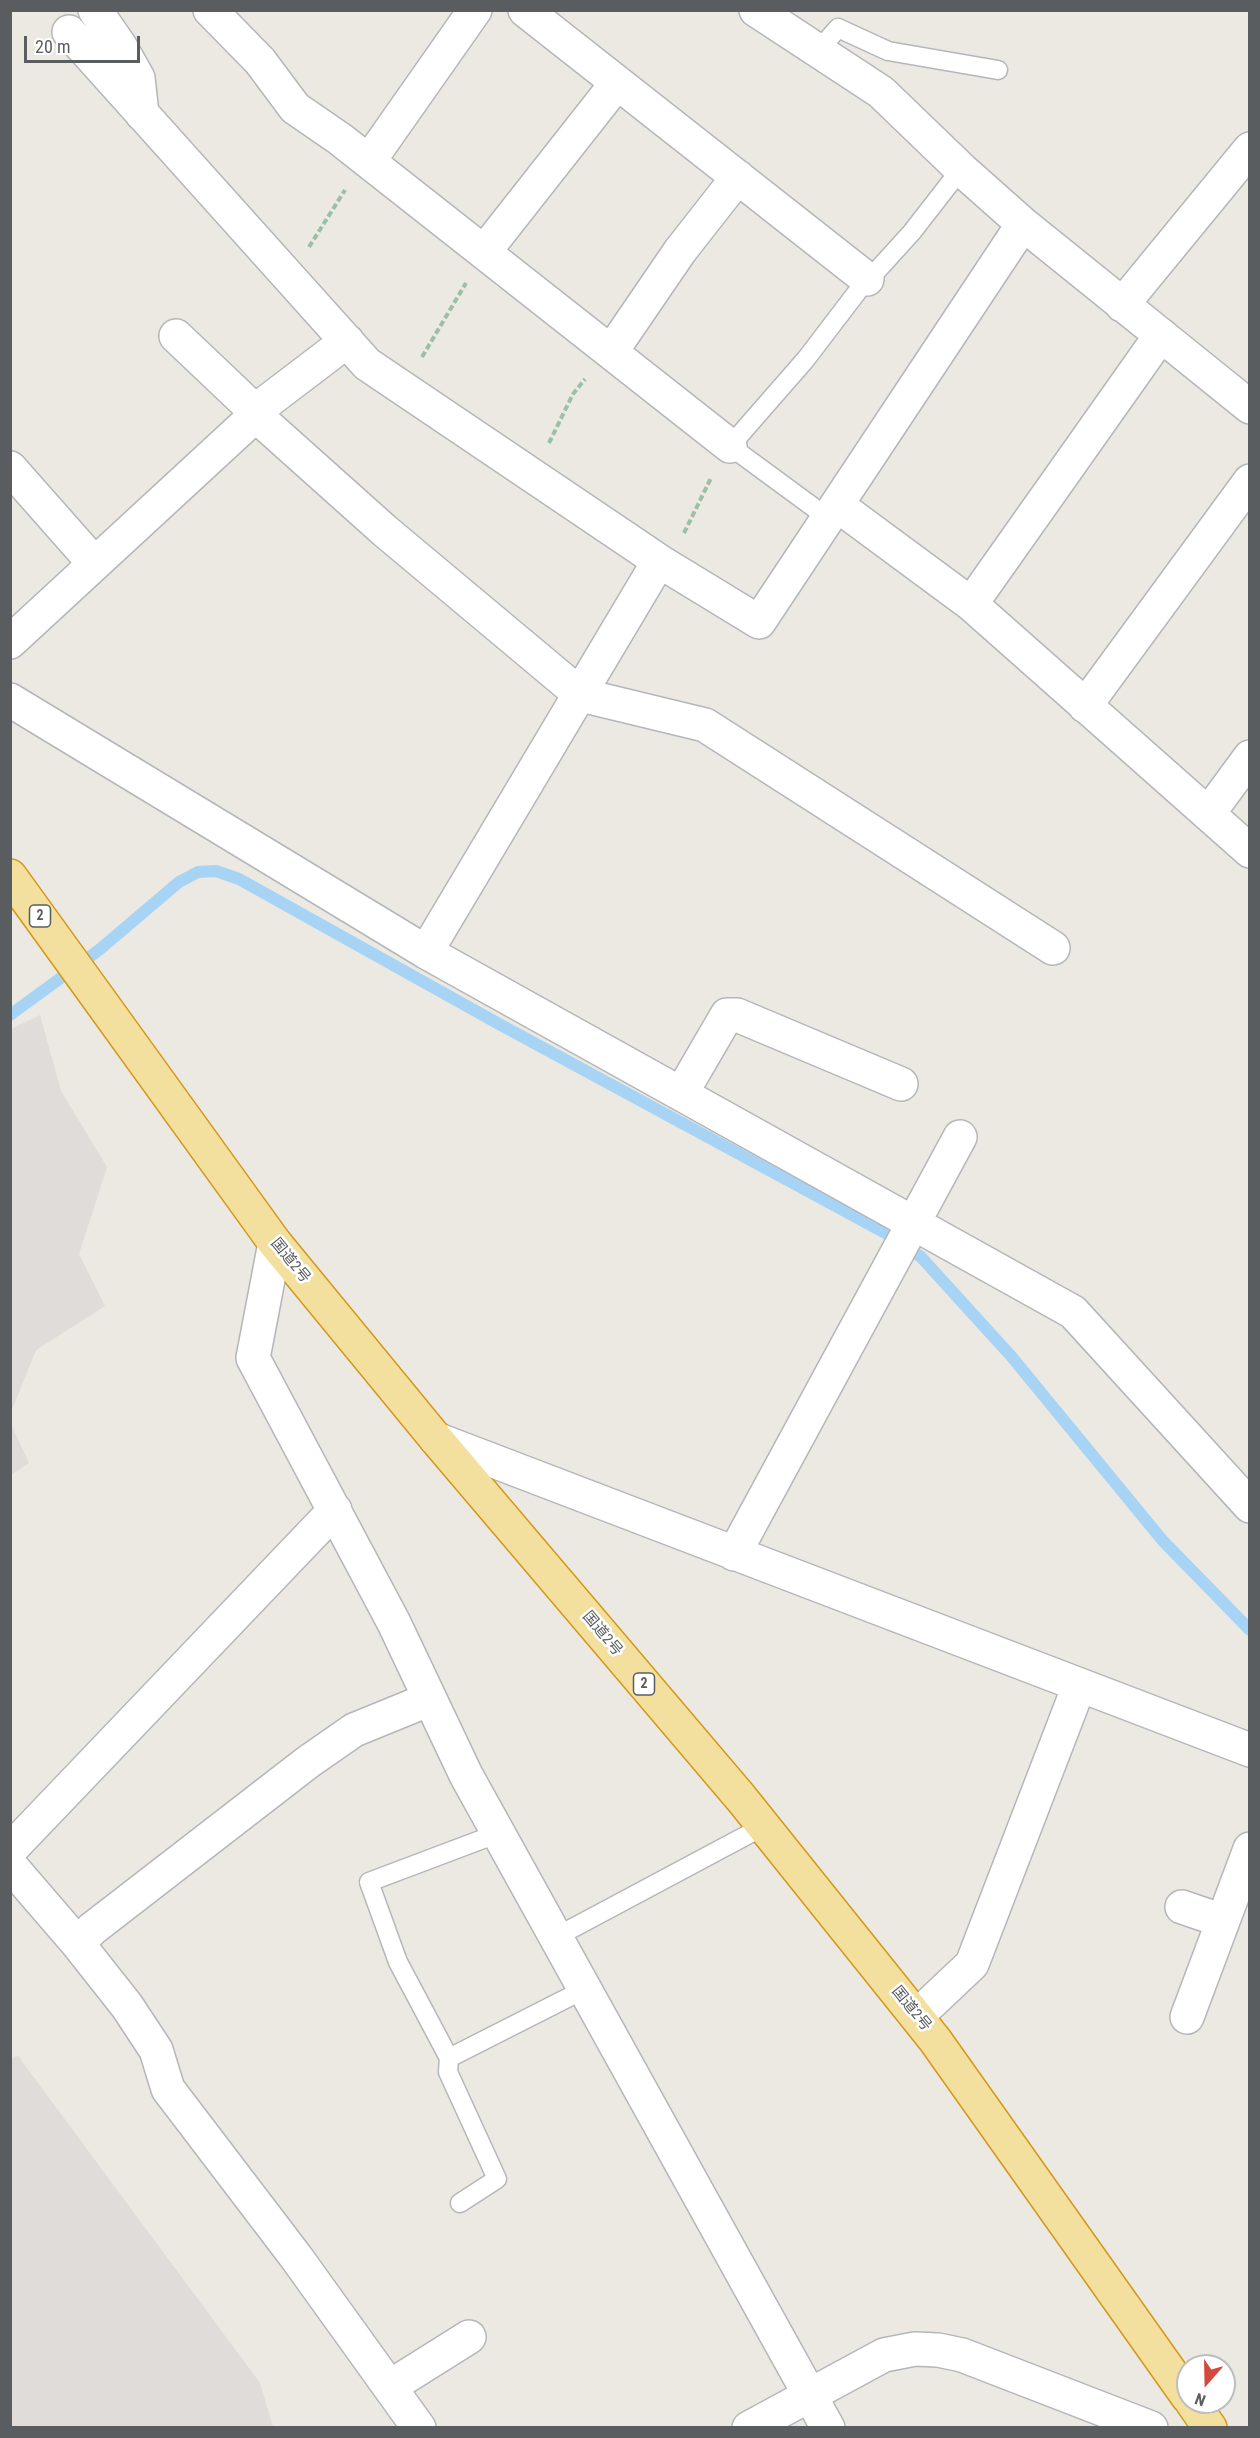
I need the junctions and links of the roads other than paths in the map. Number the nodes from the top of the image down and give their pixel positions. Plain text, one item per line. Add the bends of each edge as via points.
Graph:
1 (94, 10) edge
2 (210, 10) edge
3 (475, 10) edge
4 (525, 10) edge
5 (756, 10) edge
6 (69, 32) dead end
7 (818, 51) junction
8 (998, 70) dead end
9 (617, 83) junction
10 (142, 114) junction
11 (1250, 149) edge
12 (368, 161) junction
13 (962, 169) junction
14 (738, 177) junction
15 (1023, 224) junction
16 (484, 252) junction
17 (867, 279) junction
18 (1122, 305) junction
19 (1161, 335) junction
20 (176, 336) dead end
21 (347, 341) junction
22 (610, 350) junction
23 (1250, 407) edge
24 (256, 412) junction
25 (730, 446) junction
26 (10, 468) edge
27 (1250, 481) edge
28 (832, 512) junction
29 (94, 564) junction
30 (663, 564) junction
31 (970, 604) junction
32 (10, 642) edge
33 (581, 695) junction
34 (10, 700) edge
35 (1085, 706) junction
36 (1250, 757) edge
37 (1208, 814) junction
38 (1250, 851) edge
39 (10, 876) edge
40 (1053, 948) dead end
41 (426, 952) junction
42 (901, 1084) dead end
43 (681, 1094) junction
44 (960, 1137) dead end
45 (906, 1237) junction
46 (275, 1243) junction
47 (436, 1439) junction
48 (1250, 1506) edge
49 (334, 1510) junction
50 (734, 1554) junction
51 (1079, 1686) junction
52 (430, 1699) junction
53 (1250, 1750) edge
54 (764, 1826) junction
55 (498, 1833) junction
56 (10, 1850) edge
57 (1250, 1850) edge
58 (10, 1864) edge
59 (1182, 1907) dead end
60 (1223, 1921) junction
61 (556, 1937) junction
62 (78, 1944) junction
63 (585, 1989) junction
64 (916, 2016) junction
65 (1187, 2017) dead end
66 (449, 2058) junction
67 (460, 2203) dead end
68 (469, 2337) dead end
69 (1176, 2380) edge
70 (391, 2386) junction
71 (809, 2394) junction
72 (1201, 2414) edge
73 (419, 2427) edge
74 (748, 2427) edge
75 (828, 2427) edge
76 (1151, 2427) edge
77 (1210, 2427) edge

1 - 10 street via 138,78
2 - 12 street via 260,61 295,108
3 - 12 street
4 - 9 street
5 - 7 street
6 - 10 street
7 - 8 lane via 838,28 888,51
7 - 13 street via 881,92
9 - 14 street
9 - 16 street
10 - 21 street
11 - 18 street
12 - 16 street
13 - 15 street
13 - 17 lane via 912,232
14 - 17 street
14 - 22 street
15 - 18 street
15 - 28 street
16 - 22 street
17 - 25 lane via 806,359
18 - 19 street
19 - 23 street
19 - 31 street
20 - 24 street
21 - 24 street
21 - 30 street via 367,364
22 - 25 street
24 - 29 street
24 - 33 street via 385,531
25 - 28 lane
26 - 29 street
27 - 35 street
28 - 30 street via 759,622
28 - 31 street
29 - 32 street
30 - 33 street
31 - 35 street
33 - 40 street via 705,725
33 - 41 street
34 - 41 street
35 - 37 street
36 - 37 street
37 - 38 street
39 - 46 highway, 国道2号 / 2
41 - 43 street
42 - 43 street via 727,1015
43 - 45 street
44 - 45 street
45 - 48 street via 1073,1312
45 - 50 street
46 - 47 highway, 国道2号 / 2
46 - 49 street via 253,1358
47 - 50 street
47 - 54 highway, 国道2号 / 2
49 - 52 street
49 - 56 street
50 - 51 street
51 - 53 street
51 - 64 street via 972,1964
52 - 55 street
52 - 62 street via 354,1730 308,1762 92,1929
54 - 61 lane
54 - 64 highway, 国道2号 / 2
55 - 61 street
55 - 66 lane via 369,1882 398,1962
57 - 60 street
58 - 62 street
59 - 60 street
60 - 65 street
61 - 63 street
62 - 70 street via 156,2050 168,2089
63 - 66 lane
63 - 71 street
64 - 69 highway, 国道2号 / 2
66 - 67 lane via 448,2072 498,2179
68 - 70 street
70 - 73 street
71 - 74 street
71 - 75 street
71 - 76 street via 884,2355 915,2349 938,2350 962,2355
72 - 77 highway

